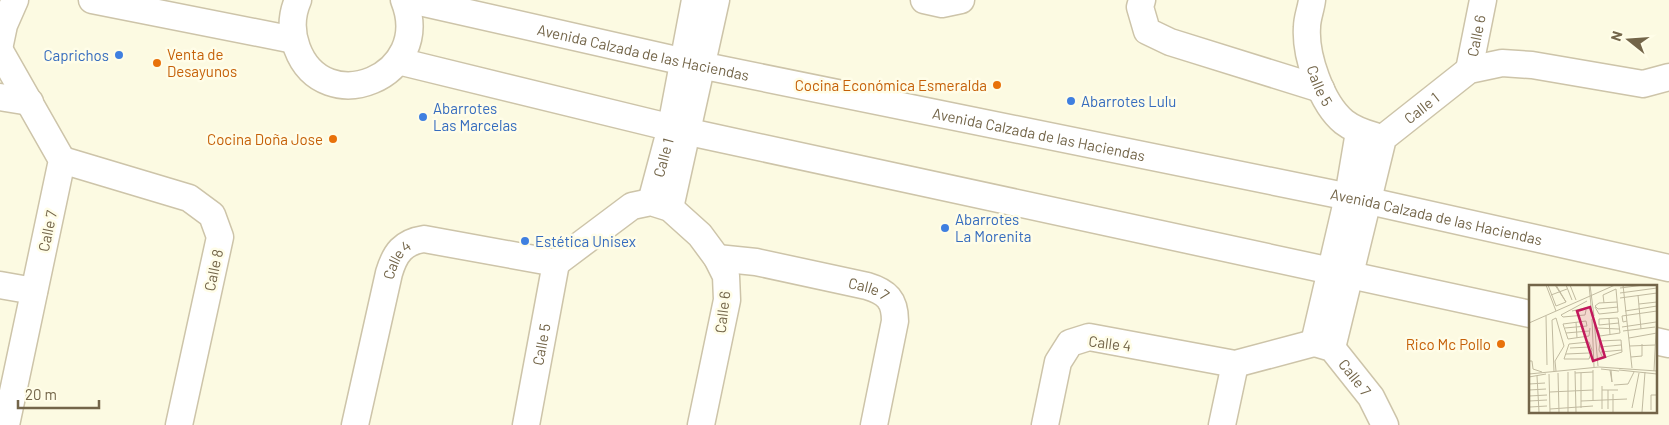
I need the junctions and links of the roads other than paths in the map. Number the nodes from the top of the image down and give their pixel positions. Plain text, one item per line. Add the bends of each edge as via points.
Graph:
1 (92, 0) edge
2 (298, 0) edge
3 (404, 0) edge
4 (411, 0) edge
5 (695, 0) edge
6 (716, 0) edge
7 (924, 0) edge
8 (1142, 0) edge
9 (1312, 0) edge
10 (1483, 0) edge
11 (960, 1) edge
12 (12, 2) edge
13 (294, 40) junction
14 (0, 44) edge
15 (0, 52) edge
16 (398, 61) junction
17 (694, 64) junction
18 (1468, 70) junction
19 (1669, 77) edge
20 (1321, 89) junction
21 (0, 97) edge
22 (30, 102) junction
23 (680, 130) junction
24 (1371, 135) junction
25 (62, 160) junction
26 (1359, 199) junction
27 (661, 205) junction
28 (717, 258) junction
29 (556, 263) junction
30 (1669, 268) edge
31 (1341, 274) junction
32 (0, 285) edge
33 (34, 291) junction
34 (1529, 314) edge
35 (1656, 341) edge
36 (1669, 344) edge
37 (1323, 346) junction
38 (1235, 364) junction
39 (6, 425) edge
40 (179, 425) edge
41 (355, 425) edge
42 (526, 425) edge
43 (701, 425) edge
44 (874, 425) edge
45 (1045, 425) edge
46 (1222, 425) edge
47 (1385, 425) edge

1 - 13 street
2 - 13 street via 293,18
3 - 16 street via 410,30
4 - 17 street, Avenida Calzada de las Haciendas
5 - 17 street, Calle 1
6 - 17 street, Calle 1
7 - 11 street via 942,4
8 - 20 street via 1140,7 1147,31 1170,42
9 - 20 street, Calle 5 via 1307,27 1311,63
10 - 18 street, Calle 6
12 - 14 street
13 - 16 street via 299,53 313,71 332,82 346,85 361,85 375,80
15 - 22 street
16 - 23 street
17 - 23 street, Calle 1
17 - 26 street, Avenida Calzada de las Haciendas
18 - 19 street, Calle 1 via 1502,63 1642,84
18 - 24 street, Calle 1
20 - 24 street, Calle 5 via 1343,121
21 - 22 street
22 - 25 street
23 - 27 street, Calle 1
23 - 31 street
24 - 26 street
25 - 33 street, Calle 7
25 - 40 street, Calle 8 via 189,198 212,215 220,237
26 - 30 street, Avenida Calzada de las Haciendas
26 - 31 street
27 - 28 street, Calle 6 via 700,235
27 - 29 street via 632,206
28 - 43 street, Calle 6 via 726,276 727,300
28 - 44 street, Calle 7 via 756,262 868,286 881,290 890,298 895,308 895,321
29 - 41 street, Calle 4 via 424,239 410,241 400,248 389,273
29 - 42 street, Calle 5
31 - 34 street
31 - 37 street
32 - 33 street
33 - 39 street, Calle 7
35 - 36 street
37 - 38 street
37 - 47 street, Calle 7 via 1370,397
38 - 45 street, Calle 4 via 1090,338 1070,343 1058,362
38 - 46 street

